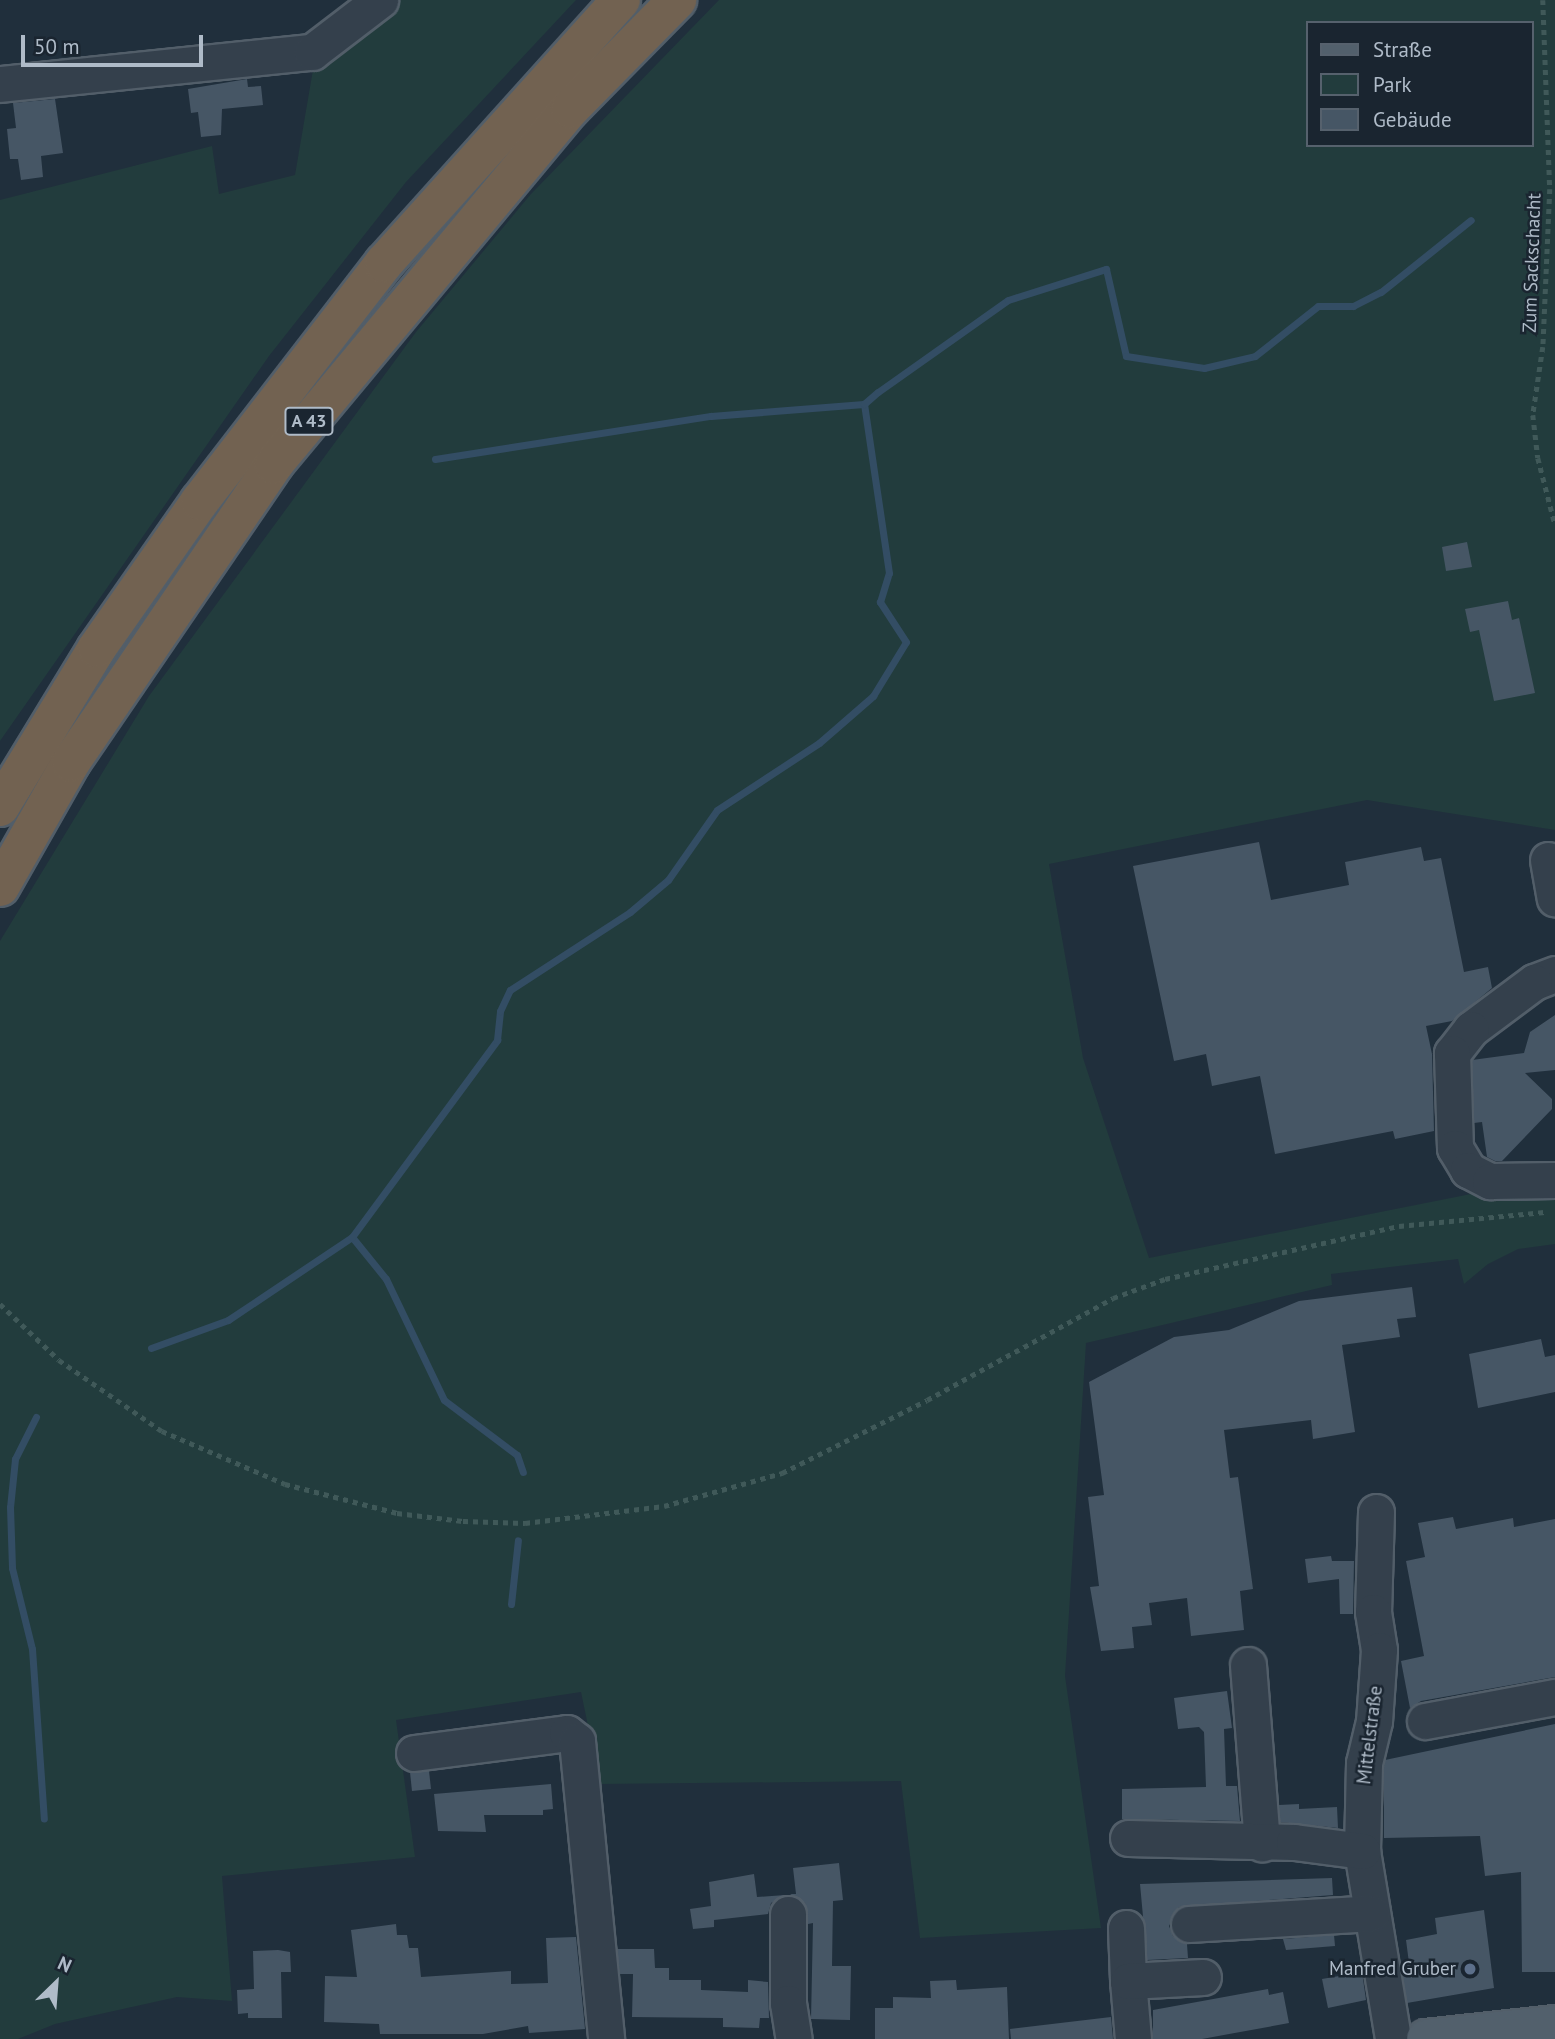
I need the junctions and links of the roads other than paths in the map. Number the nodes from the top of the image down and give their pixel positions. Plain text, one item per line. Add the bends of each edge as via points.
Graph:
1 (380, 0) edge
2 (621, 0) edge
3 (677, 0) edge
4 (0, 85) edge
5 (0, 807) edge
6 (1548, 860) dead end
7 (0, 887) edge
8 (1555, 898) edge
9 (1555, 974) edge
10 (1555, 1180) edge
11 (1376, 1512) dead end
12 (1248, 1665) dead end
13 (1555, 1697) edge
14 (1425, 1721) dead end
15 (414, 1753) dead end
16 (1128, 1838) dead end
17 (1262, 1843) junction
18 (1363, 1851) junction
19 (1372, 1913) junction
20 (788, 1914) dead end
21 (1189, 1924) dead end
22 (1126, 1928) dead end
23 (1203, 1977) dead end
24 (1128, 1981) junction
25 (1555, 2025) edge
26 (606, 2039) edge
27 (794, 2039) edge
28 (1133, 2039) edge
29 (1393, 2039) edge
30 (1426, 2039) edge

1 - 4 street via 312,52
2 - 5 highway, A 43 via 384,263 200,501 113,625
3 - 7 highway, A 43 via 570,109 274,464 71,762
6 - 8 street
9 - 10 street via 1534,982 1471,1030 1452,1053 1455,1148 1468,1170 1490,1181
11 - 18 street, Mittelstraße via 1373,1612 1378,1650 1374,1721 1363,1763
12 - 17 street
13 - 14 street
15 - 26 street via 567,1733 577,1741
16 - 17 street
17 - 18 street
18 - 19 street, Mittelstraße
19 - 21 street
19 - 29 street, Mittelstraße
20 - 27 street
22 - 24 street
23 - 24 street
24 - 28 street
25 - 30 main road

